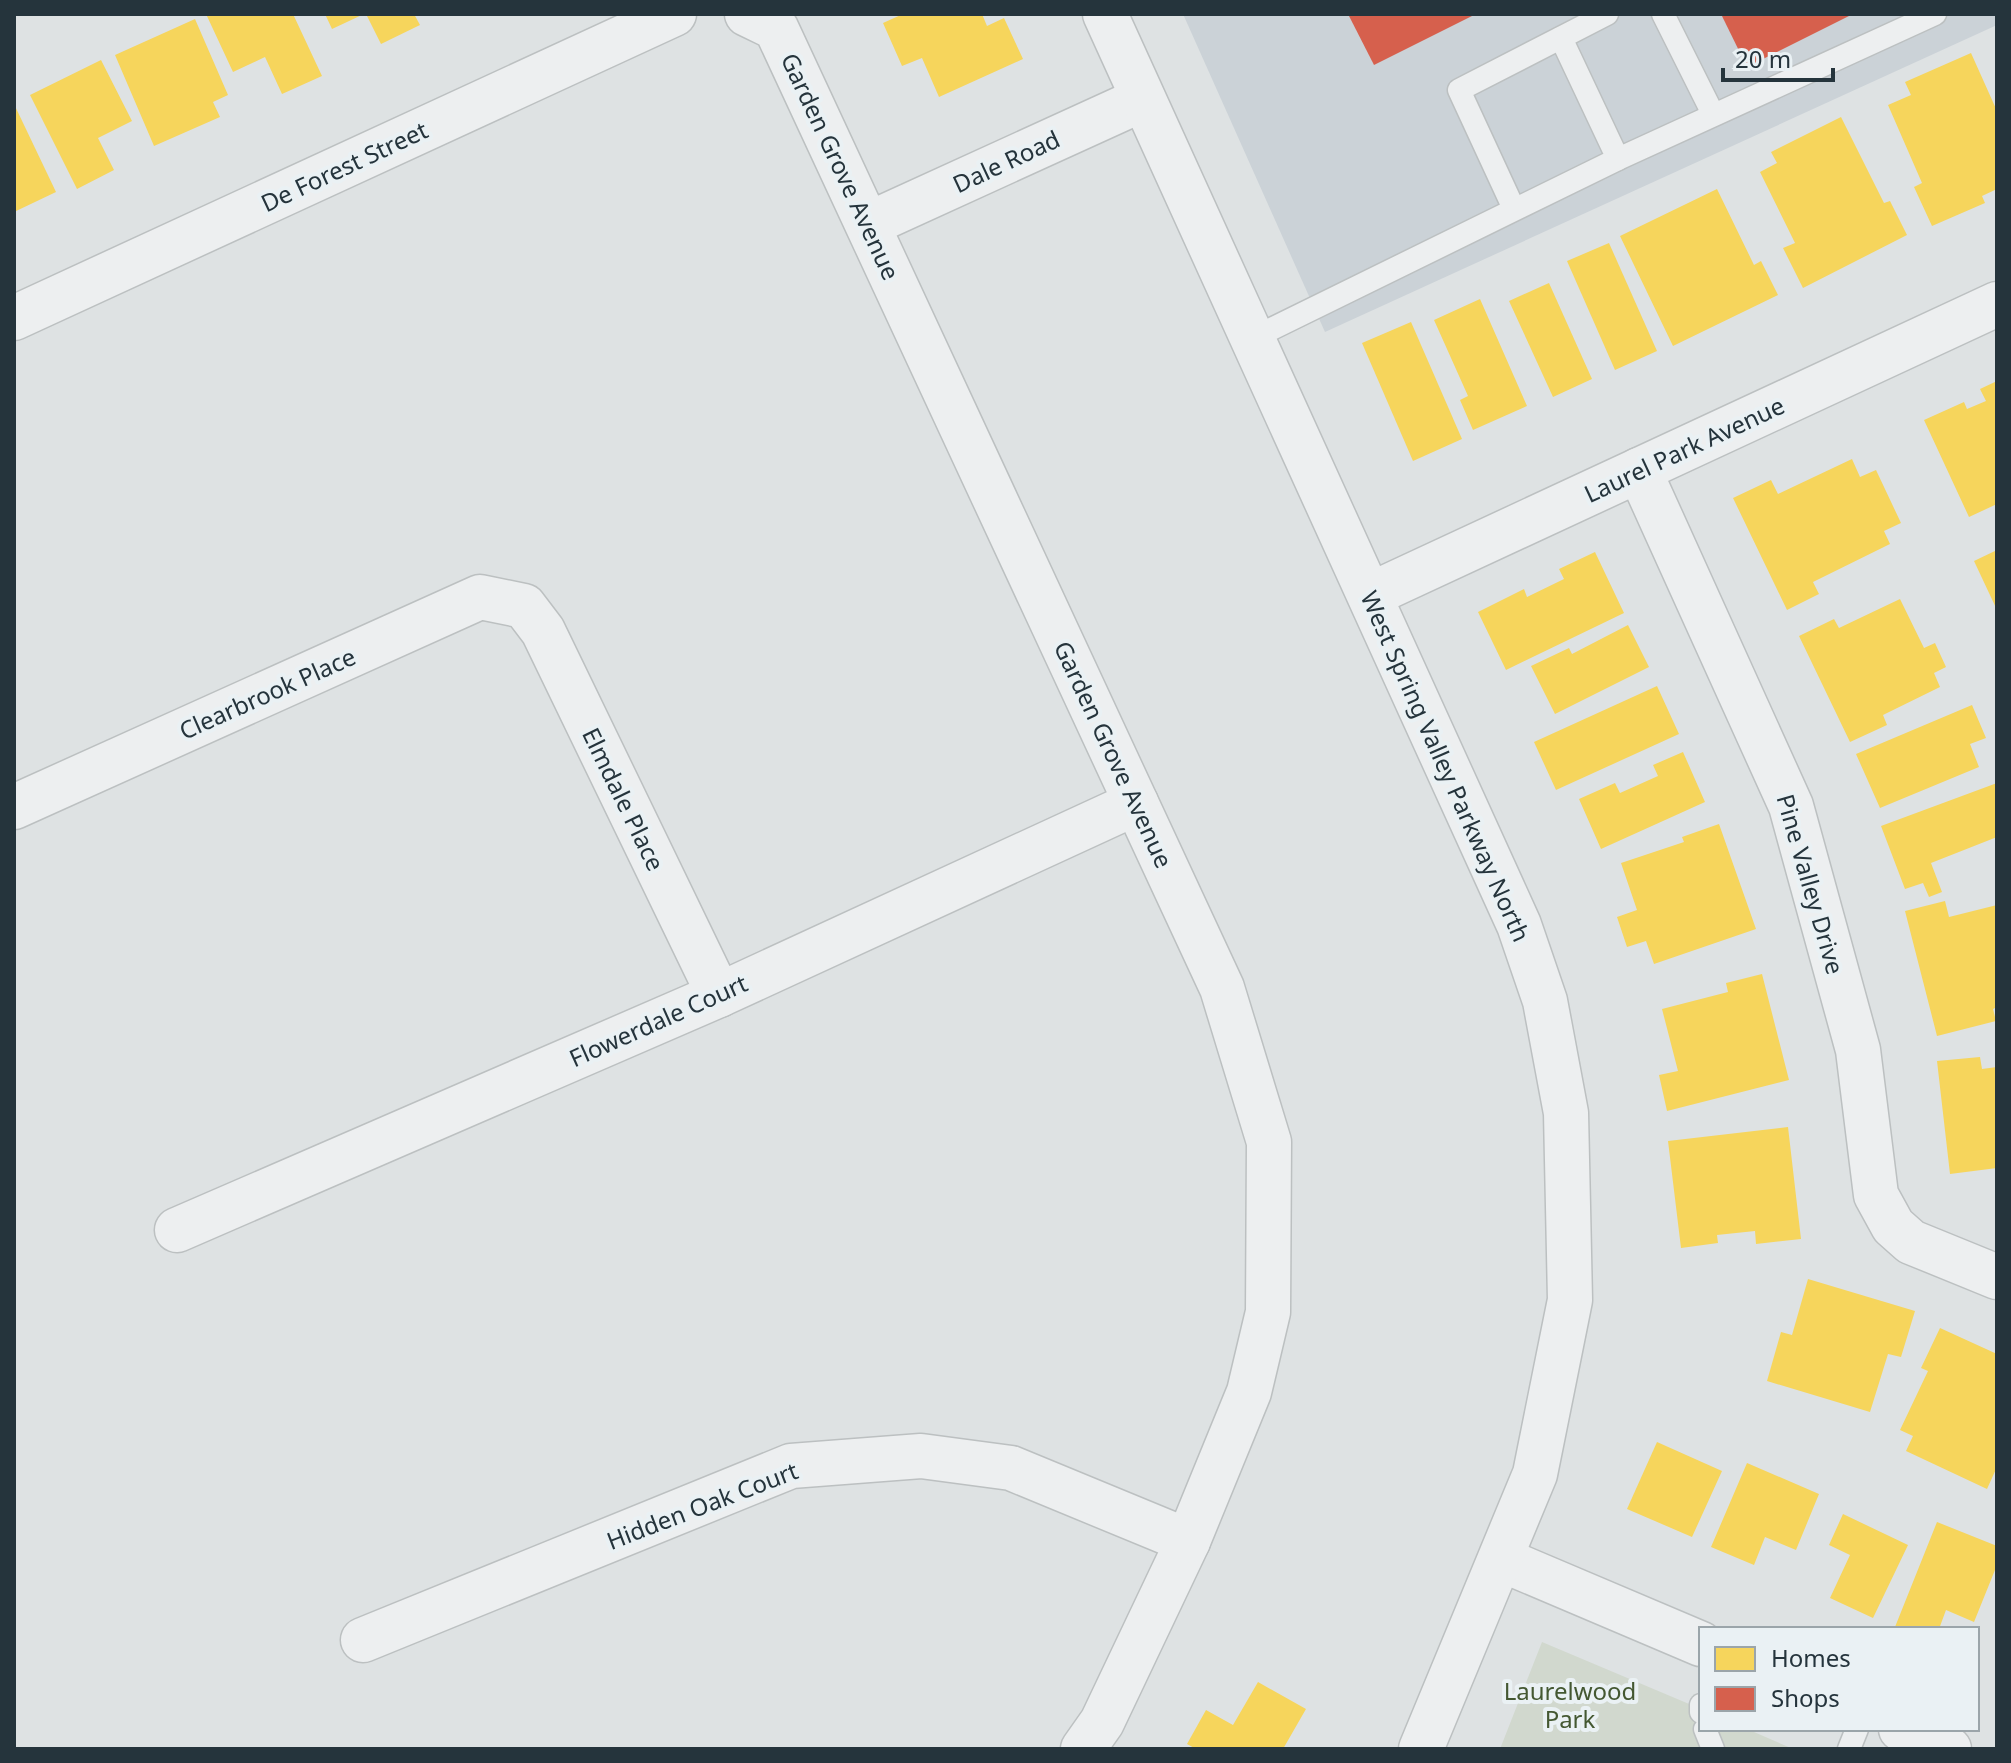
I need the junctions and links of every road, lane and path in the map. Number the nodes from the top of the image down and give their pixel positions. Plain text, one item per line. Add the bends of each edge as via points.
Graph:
1 (674, 14) edge
2 (747, 14) edge
3 (1105, 14) edge
4 (1607, 14) edge
5 (1663, 14) edge
6 (1935, 14) edge
7 (1561, 38) junction
8 (1143, 99) junction
9 (1713, 114) junction
10 (1618, 159) junction
11 (1514, 209) junction
12 (869, 224) junction
13 (1997, 304) edge
14 (14, 318) edge
15 (1253, 338) junction
16 (1639, 470) junction
17 (1370, 595) junction
18 (524, 606) joint
19 (1136, 803) junction
20 (14, 807) edge
21 (719, 995) junction
22 (177, 1230) dead end
23 (1997, 1277) edge
24 (1188, 1541) junction
25 (1503, 1560) junction
26 (363, 1640) dead end
27 (1699, 1643) edge
28 (1906, 1731) edge
29 (1083, 1749) edge
30 (1421, 1749) edge
31 (1949, 1749) edge

1 - 14 street, De Forest Street
2 - 12 street, Garden Grove Avenue via 776,28
3 - 8 street, West Spring Valley Parkway North
4 - 7 lane
5 - 9 lane
6 - 9 lane
7 - 10 lane
7 - 11 lane via 1459,90
8 - 12 street, Dale Road
8 - 15 street, West Spring Valley Parkway North
9 - 10 lane
10 - 11 lane
11 - 15 lane
12 - 19 street, Garden Grove Avenue
13 - 16 street, Laurel Park Avenue
15 - 17 street, West Spring Valley Parkway North
16 - 17 street, Laurel Park Avenue
16 - 23 street, Pine Valley Drive via 1791,806 1858,1050 1876,1195 1893,1226 1911,1242
17 - 25 street, West Spring Valley Parkway North via 1519,925 1545,1001 1566,1113 1570,1300 1535,1474
18 - 20 street, Clearbrook Place via 480,597
18 - 21 street, Elmdale Place via 543,631
19 - 21 street, Flowerdale Court
19 - 24 street, Garden Grove Avenue via 1222,988 1269,1142 1268,1312 1249,1392
21 - 22 street, Flowerdale Court
24 - 26 street, Hidden Oak Court via 1011,1468 921,1456 791,1466
24 - 29 street, Garden Grove Avenue via 1102,1722
25 - 27 street
25 - 30 street, West Spring Valley Parkway North
28 - 31 street

